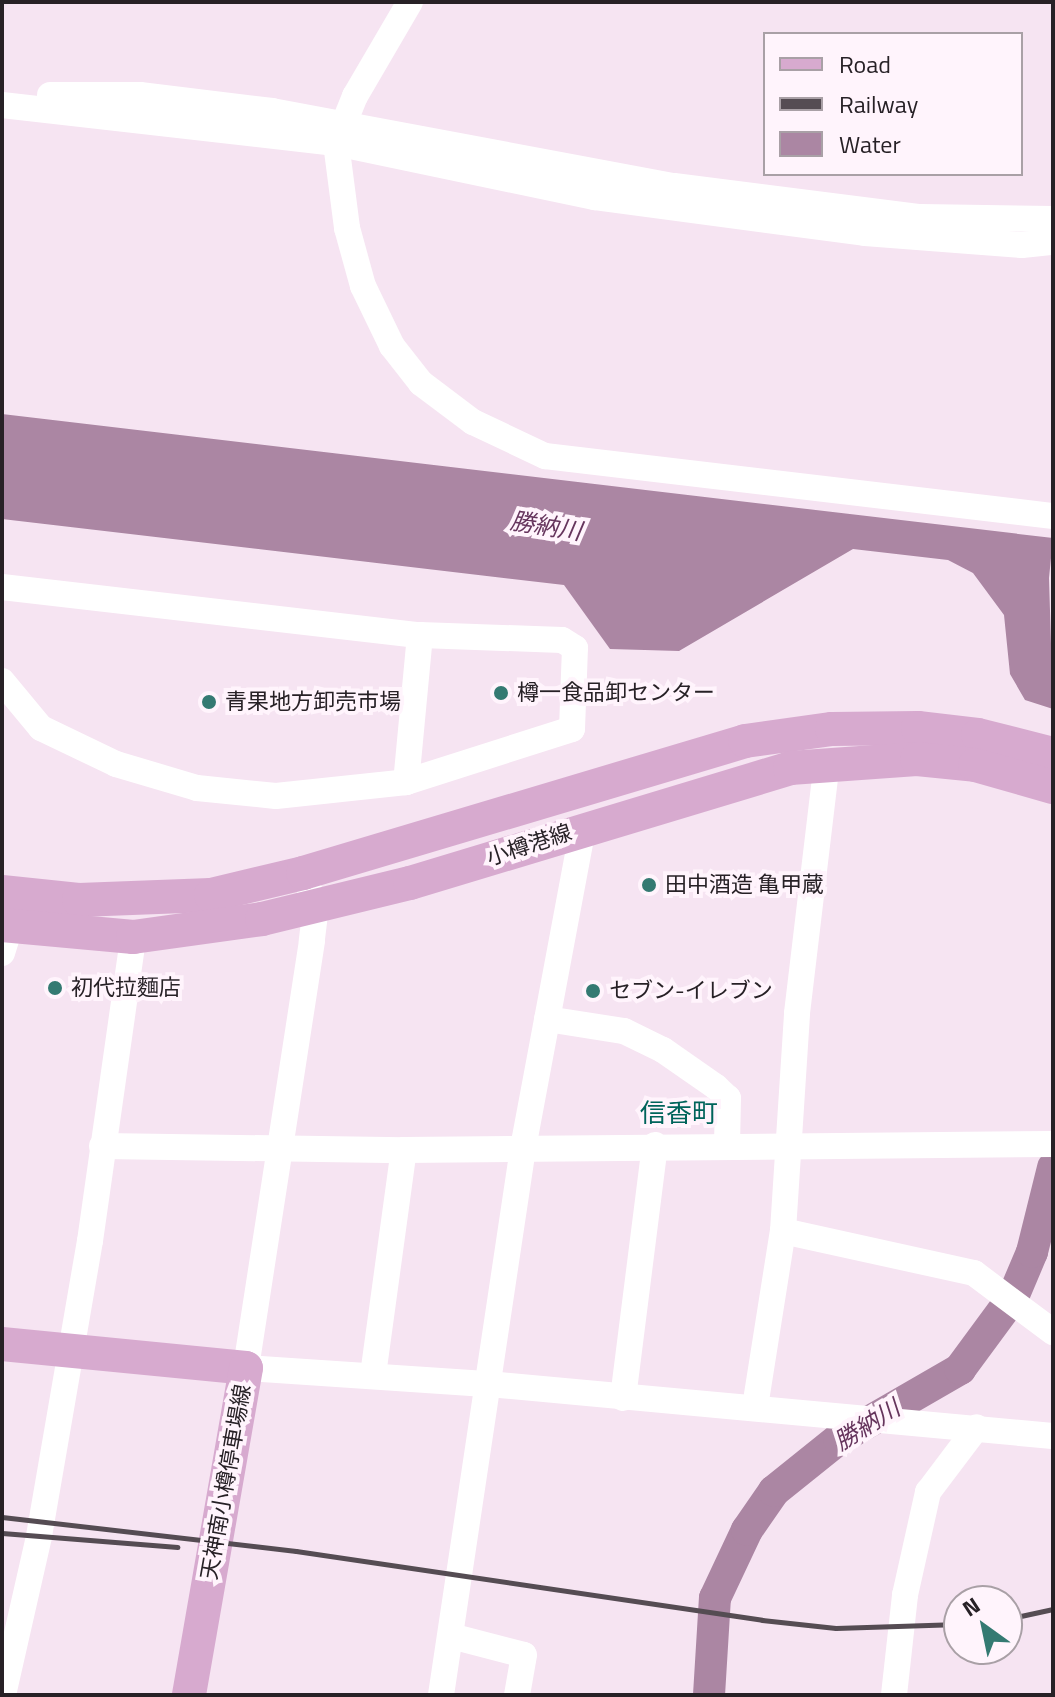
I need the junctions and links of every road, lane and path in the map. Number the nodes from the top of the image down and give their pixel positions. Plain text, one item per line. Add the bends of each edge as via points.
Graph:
1 (410, 2) edge
2 (2, 96) edge
3 (2, 105) edge
4 (340, 132) junction
5 (1053, 219) edge
6 (1053, 242) edge
7 (1053, 516) edge
8 (2, 587) edge
9 (420, 635) junction
10 (2, 681) edge
11 (827, 763) junction
12 (1044, 767) edge
13 (406, 782) junction
14 (583, 828) junction
15 (303, 873) junction
16 (316, 906) junction
17 (7, 918) edge
18 (133, 937) junction
19 (547, 1019) junction
20 (1053, 1144) edge
21 (655, 1145) junction
22 (102, 1146) junction
23 (727, 1146) junction
24 (788, 1147) junction
25 (277, 1148) junction
26 (523, 1148) junction
27 (404, 1150) junction
28 (783, 1231) junction
29 (1046, 1328) edge
30 (2, 1344) edge
31 (71, 1351) junction
32 (246, 1368) junction
33 (373, 1375) junction
34 (489, 1384) junction
35 (623, 1398) junction
36 (755, 1407) junction
37 (964, 1425) junction
38 (1053, 1436) edge
39 (451, 1636) junction
40 (3, 1695) edge
41 (189, 1695) edge
42 (441, 1695) edge
43 (517, 1695) edge
44 (894, 1695) edge

1 - 4 street
2 - 4 street via 140,95
3 - 4 street
4 - 5 street via 674,186 920,217
4 - 6 street via 595,197 865,233 1022,245
4 - 7 street via 359,272 392,346 421,383 489,430 545,456
8 - 9 street
9 - 13 street
9 - 13 street via 562,640 575,648 572,729
10 - 13 street via 41,728 116,764 197,788 276,796
11 - 12 main road, 小樽港線 via 917,759
11 - 14 main road, 小樽港線 via 736,782
11 - 24 street via 797,1013
12 - 15 main road, 小樽港線 via 918,728 832,729 745,741
14 - 16 main road, 小樽港線 via 410,883
14 - 19 street
15 - 16 street
15 - 17 main road, 小樽港線 via 211,895 79,900
16 - 18 main road, 小樽港線
16 - 25 street
17 - 18 main road, 小樽港線
18 - 22 street
19 - 23 street via 624,1031 716,1087 728,1098
19 - 26 street
20 - 24 street
21 - 23 street
21 - 26 street
21 - 35 street
22 - 25 street
22 - 31 street
23 - 24 street
24 - 28 street
25 - 27 street
25 - 32 street
26 - 27 street
26 - 34 street
27 - 33 street
28 - 29 street via 974,1273
28 - 36 street
30 - 31 main road, 天神南小樽停車場線
31 - 32 main road, 天神南小樽停車場線
31 - 40 street via 39,1536
32 - 33 street
32 - 41 main road, 天神南小樽停車場線
33 - 34 street
34 - 35 street
34 - 39 street
35 - 36 street
36 - 37 street
37 - 38 street
37 - 44 street via 928,1492 905,1595
39 - 42 street
39 - 43 street via 524,1655

